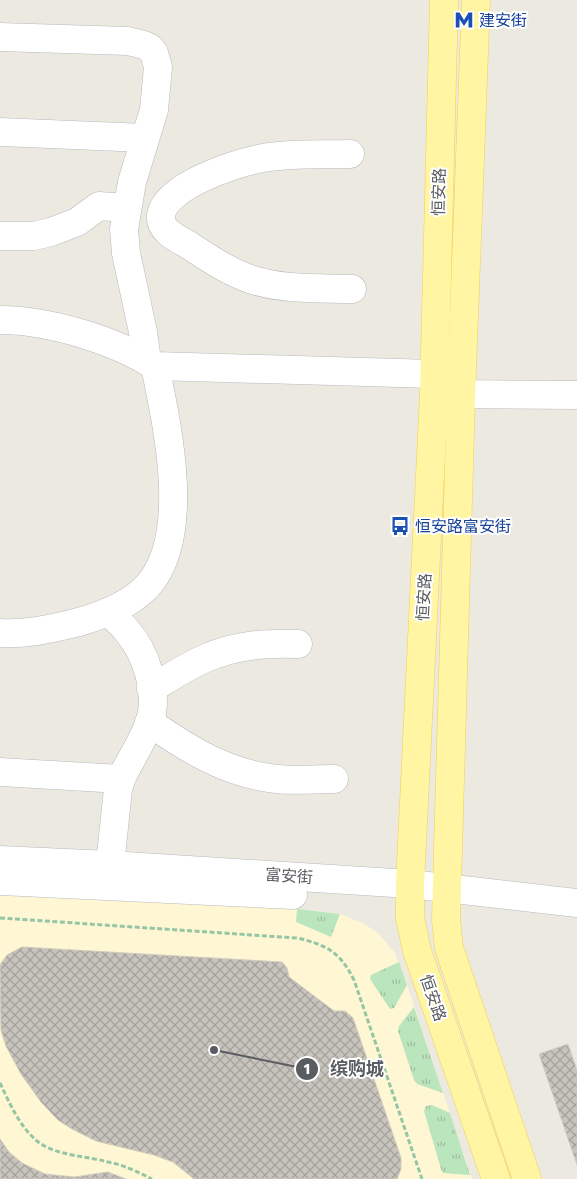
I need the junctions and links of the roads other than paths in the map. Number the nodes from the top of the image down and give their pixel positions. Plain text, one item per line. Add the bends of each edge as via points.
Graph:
1 (444, 0) edge
2 (476, 0) edge
3 (0, 37) edge
4 (0, 132) edge
5 (145, 138) junction
6 (350, 154) dead end
7 (126, 211) junction
8 (161, 215) junction
9 (0, 236) edge
10 (352, 289) dead end
11 (0, 320) edge
12 (151, 364) junction
13 (434, 384) junction
14 (461, 395) junction
15 (577, 395) edge
16 (108, 612) junction
17 (0, 633) edge
18 (298, 644) dead end
19 (151, 688) junction
20 (149, 722) junction
21 (0, 772) edge
22 (121, 779) junction
23 (334, 779) dead end
24 (0, 860) edge
25 (110, 865) junction
26 (0, 881) edge
27 (410, 892) junction
28 (446, 896) junction
29 (577, 905) edge
30 (496, 1179) edge
31 (527, 1179) edge

1 - 13 main road, 恒安路
2 - 14 main road, 恒安路
3 - 5 street via 128,41 150,48 156,59 158,76 154,110
4 - 5 street
5 - 7 street
6 - 8 street via 283,156 240,164 184,188 168,200
7 - 8 street
7 - 9 street via 99,206 77,222 51,232 34,236
7 - 12 street via 126,253
8 - 10 street via 161,222 171,234 228,270 251,279 273,285
11 - 12 street via 27,321 71,331 127,351
12 - 13 street
12 - 16 street via 171,448 173,507 170,530 160,567 151,582 140,593
13 - 14 street
13 - 27 main road, 恒安路
14 - 15 street
14 - 28 main road, 恒安路
16 - 17 street via 61,626
16 - 19 street via 138,646
18 - 19 street via 255,644 222,652 204,658
19 - 20 street
20 - 22 street
20 - 23 street via 204,757 245,774 279,780
21 - 22 street
22 - 25 street
24 - 25 street, 富安街
25 - 27 street, 富安街
26 - 27 street, 富安街
27 - 28 street, 富安街
27 - 30 main road, 恒安路 via 410,918 417,951
28 - 29 street, 富安街
28 - 31 main road, 恒安路 via 449,948

